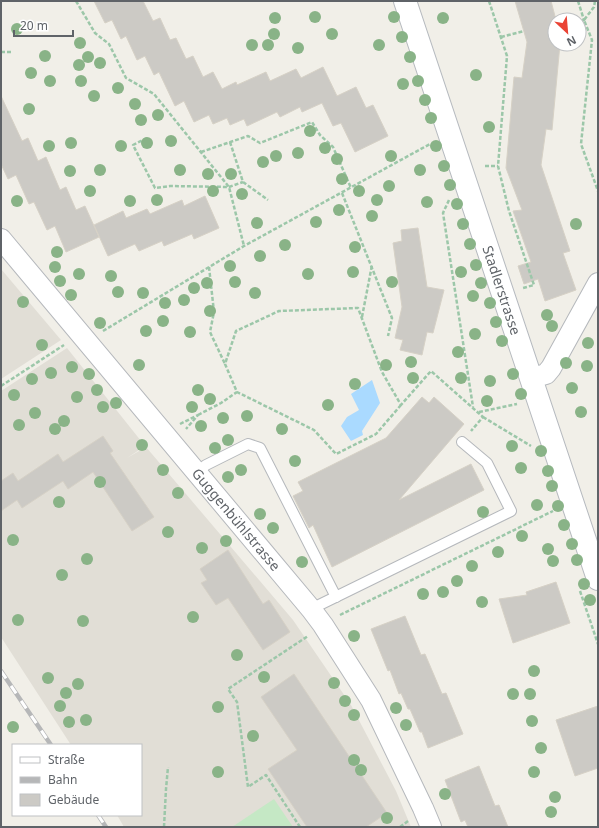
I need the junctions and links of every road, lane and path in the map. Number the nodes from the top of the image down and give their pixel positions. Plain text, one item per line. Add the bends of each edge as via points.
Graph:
1 (76, 1) edge
2 (405, 1) edge
3 (489, 1) edge
4 (578, 1) edge
5 (595, 1) edge
6 (581, 12) edge
7 (587, 16) edge
8 (587, 28) edge
9 (524, 31) dead end
10 (501, 38) junction
11 (1, 52) edge
12 (12, 52) dead end
13 (146, 138) dead end
14 (230, 142) junction
15 (430, 144) dead end
16 (201, 152) junction
17 (485, 166) dead end
18 (498, 166) junction
19 (243, 182) junction
20 (229, 187) junction
21 (351, 188) junction
22 (598, 191) edge
23 (342, 193) junction
24 (268, 200) dead end
25 (449, 200) dead end
26 (1, 239) edge
27 (244, 246) junction
28 (372, 265) junction
29 (209, 267) junction
30 (598, 283) edge
31 (523, 288) dead end
32 (362, 318) junction
33 (102, 331) dead end
34 (388, 336) dead end
35 (68, 342) dead end
36 (224, 364) junction
37 (532, 378) junction
38 (1, 386) edge
39 (238, 392) junction
40 (517, 404) dead end
41 (401, 405) junction
42 (473, 409) junction
43 (478, 412) junction
44 (198, 415) junction
45 (483, 417) junction
46 (174, 427) dead end
47 (187, 429) dead end
48 (462, 442) joint
49 (531, 446) dead end
50 (197, 472) junction
51 (554, 512) dead end
52 (598, 579) edge
53 (336, 597) junction
54 (312, 609) junction
55 (339, 616) dead end
56 (310, 635) dead end
57 (168, 768) dead end
58 (164, 827) edge
59 (300, 827) edge
60 (431, 827) edge

1 - 16 path via 95,33 109,44 126,78 154,94
2 - 37 main road, Stadlerstrasse
3 - 10 path
4 - 6 path
5 - 7 path via 594,8
8 - 22 path via 592,40 581,144
9 - 10 path
10 - 18 path via 507,56
11 - 12 path
13 - 20 path via 133,145 155,188
14 - 16 path
14 - 19 path
14 - 21 path via 248,136 260,143 312,122 320,135 333,147
15 - 21 path
16 - 20 path
17 - 18 path
18 - 31 path via 509,211 534,285
19 - 20 path
19 - 24 path
20 - 27 path
21 - 23 path
23 - 27 path
23 - 28 path
25 - 42 path via 443,213
26 - 50 street, Guggenbühlstrasse
27 - 29 path
28 - 32 path
28 - 34 path via 392,318
29 - 33 path
29 - 36 path via 214,312 210,332
30 - 37 street via 551,368 546,374
32 - 36 path via 358,308 279,311 236,331
32 - 41 path via 382,372
35 - 38 path
36 - 39 path
37 - 52 main road, Stadlerstrasse
39 - 41 path via 314,430 336,454 376,434
39 - 44 path
40 - 43 path
41 - 42 path via 431,371
42 - 43 path
43 - 45 path
44 - 46 path
44 - 47 path
45 - 48 path
45 - 49 path
48 - 53 lane via 487,463 511,511
50 - 53 lane via 248,444 260,448
50 - 54 street, Guggenbühlstrasse
51 - 55 path
53 - 54 lane
54 - 60 street, Guggenbühlstrasse via 371,700
56 - 59 path via 228,689 237,702 248,787 266,775
57 - 58 path

